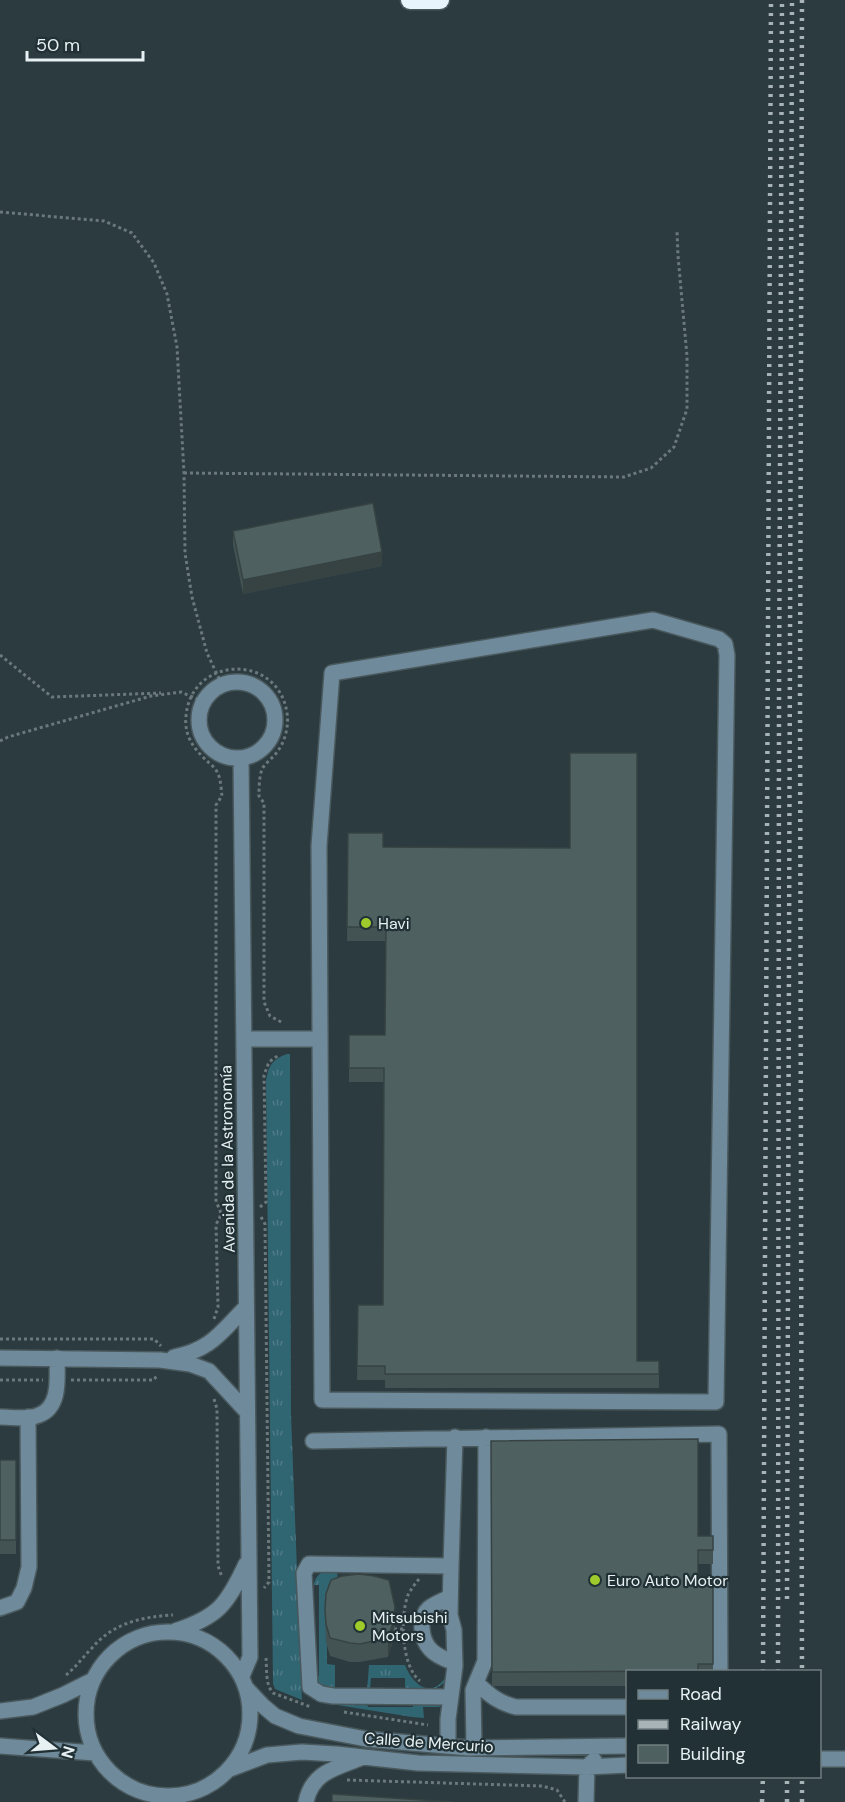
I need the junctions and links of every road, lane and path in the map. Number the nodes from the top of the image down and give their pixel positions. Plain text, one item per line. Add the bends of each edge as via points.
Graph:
1 (410, 0) edge
2 (440, 0) edge
3 (0, 212) edge
4 (677, 231) dead end
5 (184, 473) junction
6 (0, 656) edge
7 (219, 679) junction
8 (181, 692) junction
9 (197, 699) junction
10 (0, 741) edge
11 (241, 758) junction
12 (285, 1024) dead end
13 (244, 1039) junction
14 (320, 1039) junction
15 (285, 1052) dead end
16 (246, 1306) junction
17 (212, 1323) dead end
18 (0, 1339) edge
19 (170, 1345) dead end
20 (0, 1358) edge
21 (57, 1358) junction
22 (159, 1366) junction
23 (0, 1380) edge
24 (57, 1380) junction
25 (214, 1400) dead end
26 (247, 1412) junction
27 (0, 1417) edge
28 (28, 1417) junction
29 (455, 1437) junction
30 (486, 1437) junction
31 (313, 1441) dead end
32 (248, 1559) junction
33 (451, 1566) junction
34 (222, 1586) dead end
35 (264, 1596) dead end
36 (450, 1597) junction
37 (0, 1608) edge
38 (177, 1615) dead end
39 (173, 1631) junction
40 (455, 1663) junction
41 (720, 1670) edge
42 (66, 1675) dead end
43 (93, 1680) junction
44 (244, 1683) junction
45 (477, 1683) junction
46 (450, 1697) junction
47 (626, 1707) edge
48 (0, 1711) edge
49 (0, 1746) edge
50 (448, 1746) junction
51 (474, 1747) junction
52 (543, 1747) junction
53 (626, 1747) edge
54 (626, 1747) edge
55 (95, 1753) junction
56 (364, 1756) junction
57 (821, 1759) edge
58 (842, 1759) edge
59 (626, 1765) edge
60 (587, 1767) junction
61 (230, 1769) junction
62 (340, 1779) dead end
63 (211, 1785) junction
64 (127, 1786) junction
65 (144, 1802) edge
66 (207, 1802) edge
67 (306, 1802) edge
68 (565, 1802) edge
69 (586, 1802) edge

1 - 2 highway
3 - 5 path via 104,221 132,233 154,263 167,294 177,347
4 - 5 path via 687,409 674,447 651,468 624,477
5 - 7 path via 185,553 192,597 207,653
6 - 8 path via 52,697
7 - 9 street via 211,692
7 - 9 path via 206,678
7 - 11 street via 254,685 263,691 274,710 276,721 269,742
7 - 12 path via 232,669 263,675 279,691 287,714 285,737 262,770 259,796 264,803 264,1002 270,1016
8 - 9 path
8 - 10 path via 151,696
9 - 11 street via 206,741 225,756
9 - 17 path via 188,704 185,729 198,752 219,775 222,796 216,805 216,1203 221,1214 216,1224 218,1307
11 - 13 street, Avenida de la Astronomía
13 - 14 street
13 - 16 street, Avenida de la Astronomía
14 - 14 street via 322,1400 716,1402 725,644 653,620 332,673 319,846
15 - 35 path via 269,1062 264,1075 266,1202 260,1206 260,1212 265,1224 269,1571
16 - 22 street via 210,1344
16 - 26 street, Avenida de la Astronomía
18 - 19 path via 154,1339 160,1346
20 - 21 street
21 - 22 street
21 - 24 street
22 - 24 path via 154,1380
22 - 26 street via 190,1364 209,1371
23 - 24 path
24 - 28 street via 51,1407
25 - 34 path via 218,1566
26 - 32 street, Avenida de la Astronomía
27 - 28 street
28 - 37 street via 29,1567 17,1602
29 - 30 street
29 - 31 street
29 - 33 street
30 - 41 street via 719,1434
30 - 45 street via 485,1661
32 - 39 street, Avenida de la Astronomía via 219,1610 197,1624
32 - 44 street, Avenida de la Astronomía via 250,1657
33 - 36 street
33 - 46 street via 309,1564 304,1574 310,1687 333,1696
36 - 40 street
36 - 40 street via 428,1609 422,1630 430,1650
38 - 42 path via 142,1618 112,1630
39 - 43 street via 149,1633 128,1641 111,1654
39 - 44 street via 195,1636 218,1648
40 - 46 street
43 - 48 street via 33,1707
43 - 55 street via 86,1704 86,1728
44 - 50 street, Calle de Mercurio via 275,1716 298,1726 366,1739
44 - 61 street via 251,1717 245,1745
45 - 47 street via 491,1697 516,1707
45 - 51 street via 473,1690
46 - 50 street
49 - 55 street
50 - 51 street, Calle de Mercurio
51 - 52 street, Calle de Mercurio
52 - 53 street, Calle de Mercurio
52 - 60 street
54 - 60 street via 596,1759
55 - 64 street via 108,1771
56 - 60 street, Calle de Mercurio via 418,1763
56 - 61 street, Calle de Mercurio via 302,1752 267,1755
56 - 67 street via 326,1772 308,1790
57 - 58 street
59 - 60 street, Calle de Mercurio
60 - 69 street
61 - 63 street
62 - 68 path via 542,1786 557,1790
63 - 64 street via 184,1795 154,1796
63 - 66 street
64 - 65 street

